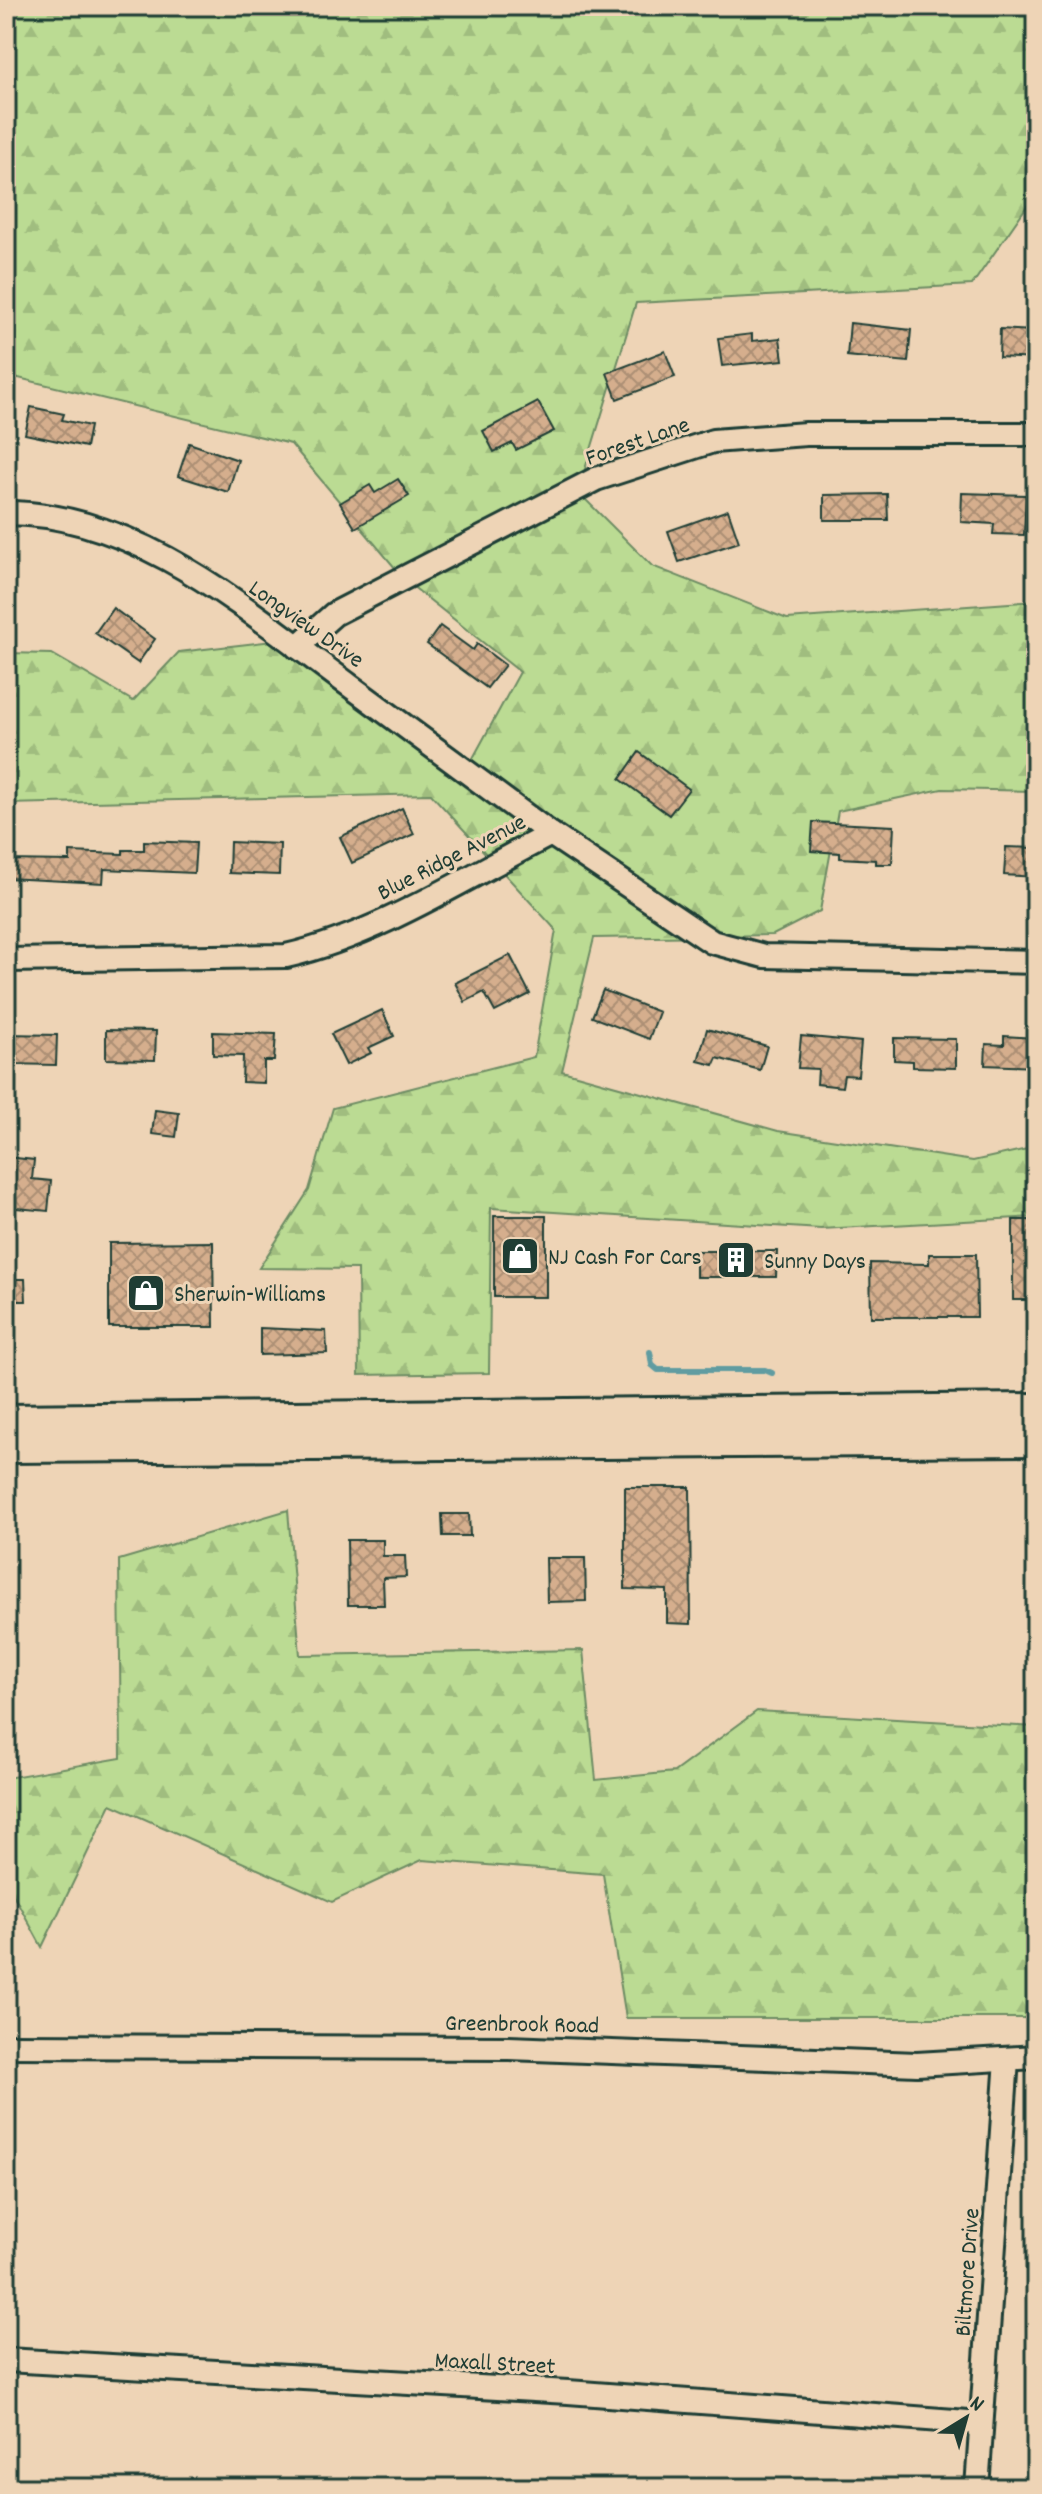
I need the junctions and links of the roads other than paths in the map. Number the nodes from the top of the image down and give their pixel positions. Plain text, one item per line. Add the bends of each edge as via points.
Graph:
1 (1036, 434) edge
2 (6, 513) edge
3 (297, 647) junction
4 (551, 834) junction
5 (6, 960) edge
6 (1036, 962) edge
7 (1036, 1410) edge
8 (6, 1421) edge
9 (1036, 1439) edge
10 (6, 1446) edge
11 (6, 2046) edge
12 (1036, 2057) edge
13 (1007, 2059) junction
14 (6, 2360) edge
15 (981, 2423) junction
16 (977, 2488) edge

1 - 3 street, Forest Lane via 806,434 713,441 596,479 334,614
2 - 3 street, Longview Drive via 88,523 154,551
3 - 4 street, Longview Drive
4 - 5 street, Blue Ridge Avenue via 325,947 286,956
4 - 6 street, Blue Ridge Avenue via 712,942 738,951 764,956
7 - 8 highway
9 - 10 highway
11 - 13 street, Greenbrook Road via 524,2048 856,2063
12 - 13 street, Greenbrook Road
13 - 15 street, Biltmore Drive
14 - 15 street, Maxall Street via 568,2392
15 - 16 street, Biltmore Drive

